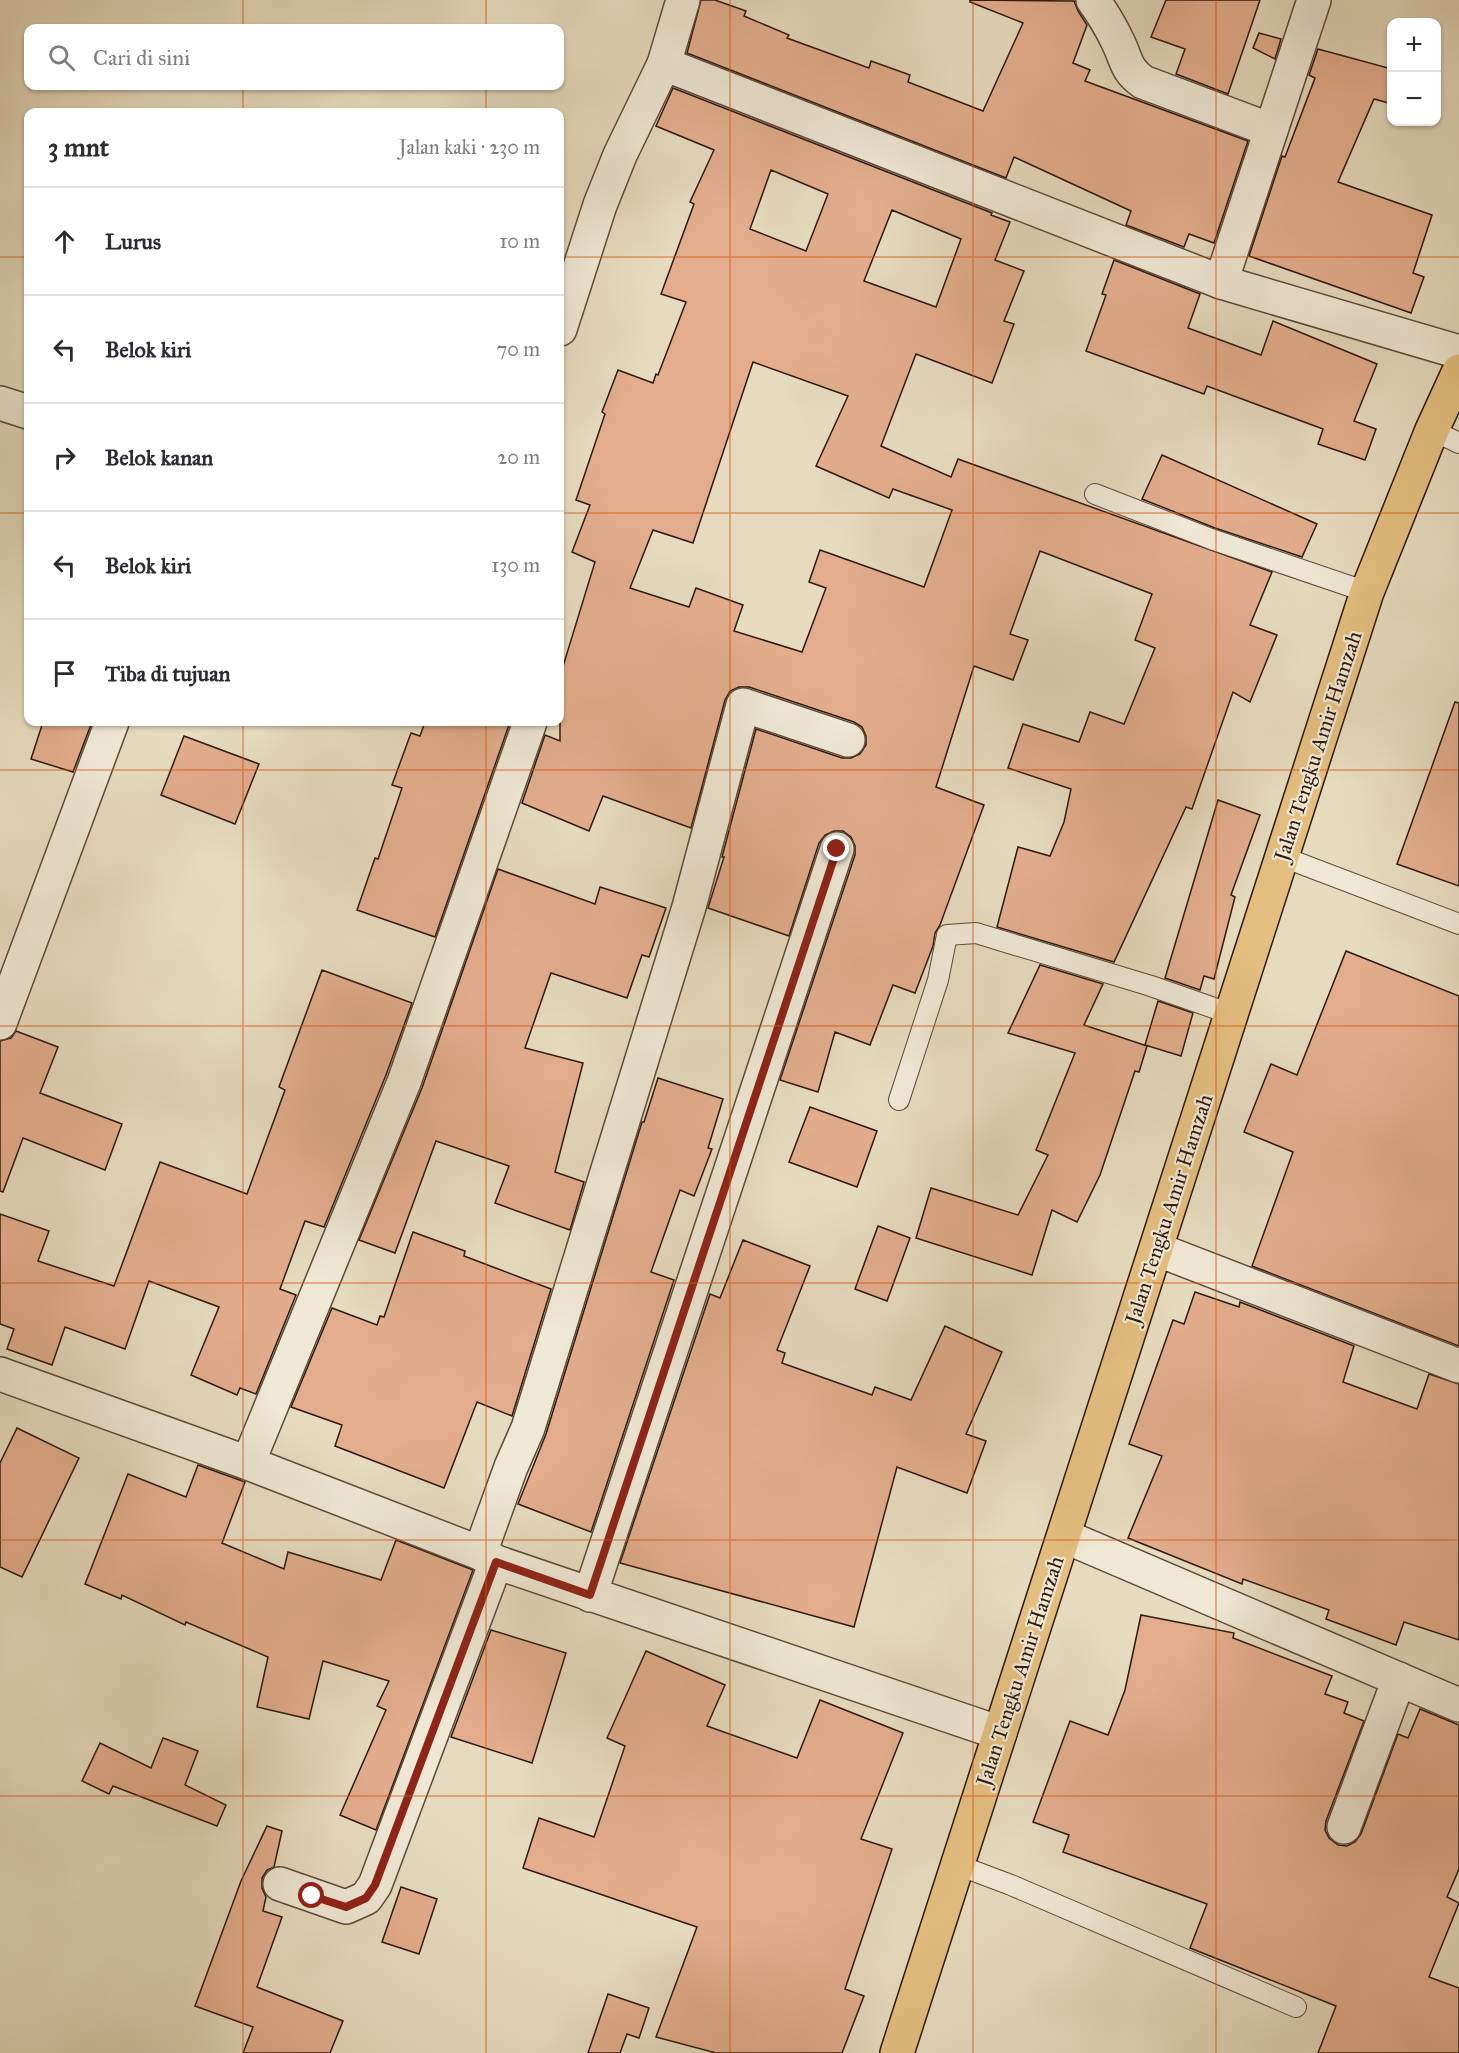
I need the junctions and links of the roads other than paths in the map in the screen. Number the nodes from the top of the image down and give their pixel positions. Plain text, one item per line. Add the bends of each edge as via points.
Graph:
1 (683, 0) edge
2 (1093, 0) edge
3 (1314, 0) edge
4 (664, 64) junction
5 (1271, 130) junction
6 (1221, 282) junction
7 (564, 317) edge
8 (1459, 352) edge
9 (1459, 371) edge
10 (0, 403) edge
11 (24, 411) edge
12 (1446, 436) edge
13 (1095, 494) dead end
14 (1367, 592) junction
15 (111, 726) edge
16 (529, 726) edge
17 (848, 740) dead end
18 (837, 849) dead end
19 (1282, 857) junction
20 (1459, 924) edge
21 (1232, 1014) junction
22 (0, 1023) edge
23 (899, 1100) dead end
24 (1156, 1250) junction
25 (1459, 1366) edge
26 (0, 1374) edge
27 (248, 1463) junction
28 (1064, 1536) junction
29 (488, 1558) junction
30 (590, 1595) junction
31 (1399, 1679) junction
32 (1459, 1705) edge
33 (1000, 1733) junction
34 (1344, 1827) dead end
35 (958, 1865) junction
36 (280, 1884) dead end
37 (1296, 2007) dead end
38 (897, 2053) edge

1 - 4 street
2 - 5 street via 1107,18 1132,74 1143,82
3 - 5 street
4 - 6 street
4 - 7 street via 600,205
5 - 6 street
6 - 8 street
9 - 12 highway, Jalan Tengku Amir Hamzah
10 - 11 street
12 - 14 highway, Jalan Tengku Amir Hamzah
13 - 14 lane via 1211,539
14 - 19 highway, Jalan Tengku Amir Hamzah
15 - 22 street
16 - 27 street via 404,1082
17 - 29 street via 743,705 689,907 528,1428 511,1467
18 - 30 street
19 - 20 lane
19 - 21 highway, Jalan Tengku Amir Hamzah
21 - 23 lane via 976,933 947,935 938,980
21 - 24 highway, Jalan Tengku Amir Hamzah
24 - 25 street
24 - 28 highway, Jalan Tengku Amir Hamzah
26 - 27 street
27 - 29 street
28 - 31 street
28 - 33 highway, Jalan Tengku Amir Hamzah
29 - 30 street
29 - 36 street via 375,1885 366,1898 346,1907
30 - 33 street
31 - 32 street
31 - 34 street
33 - 35 highway, Jalan Tengku Amir Hamzah
35 - 37 lane
35 - 38 highway, Jalan Tengku Amir Hamzah

